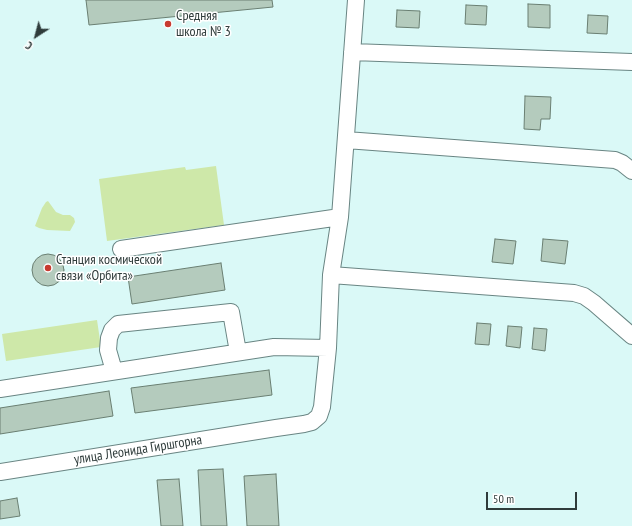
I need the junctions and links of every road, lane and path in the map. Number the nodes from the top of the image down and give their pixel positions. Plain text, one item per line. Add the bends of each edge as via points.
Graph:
1 (356, 0) edge
2 (352, 52) junction
3 (632, 62) edge
4 (346, 140) junction
5 (632, 171) edge
6 (340, 217) junction
7 (121, 249) dead end
8 (331, 275) junction
9 (632, 336) edge
10 (328, 348) junction
11 (238, 352) junction
12 (114, 371) junction
13 (0, 389) edge
14 (0, 472) edge

1 - 2 street, улица Леонида Гиршгорна
2 - 3 street
2 - 4 street, улица Леонида Гиршгорна
4 - 5 street via 615,160
4 - 6 street, улица Леонида Гиршгорна
6 - 7 street
6 - 8 street, улица Леонида Гиршгорна
8 - 9 street via 574,293 594,303
8 - 10 street, улица Леонида Гиршгорна
10 - 11 street via 274,347
10 - 14 street, улица Леонида Гиршгорна via 322,407 319,416 312,422
11 - 12 street
11 - 12 street via 231,312 118,324 109,338 108,350
12 - 13 street

